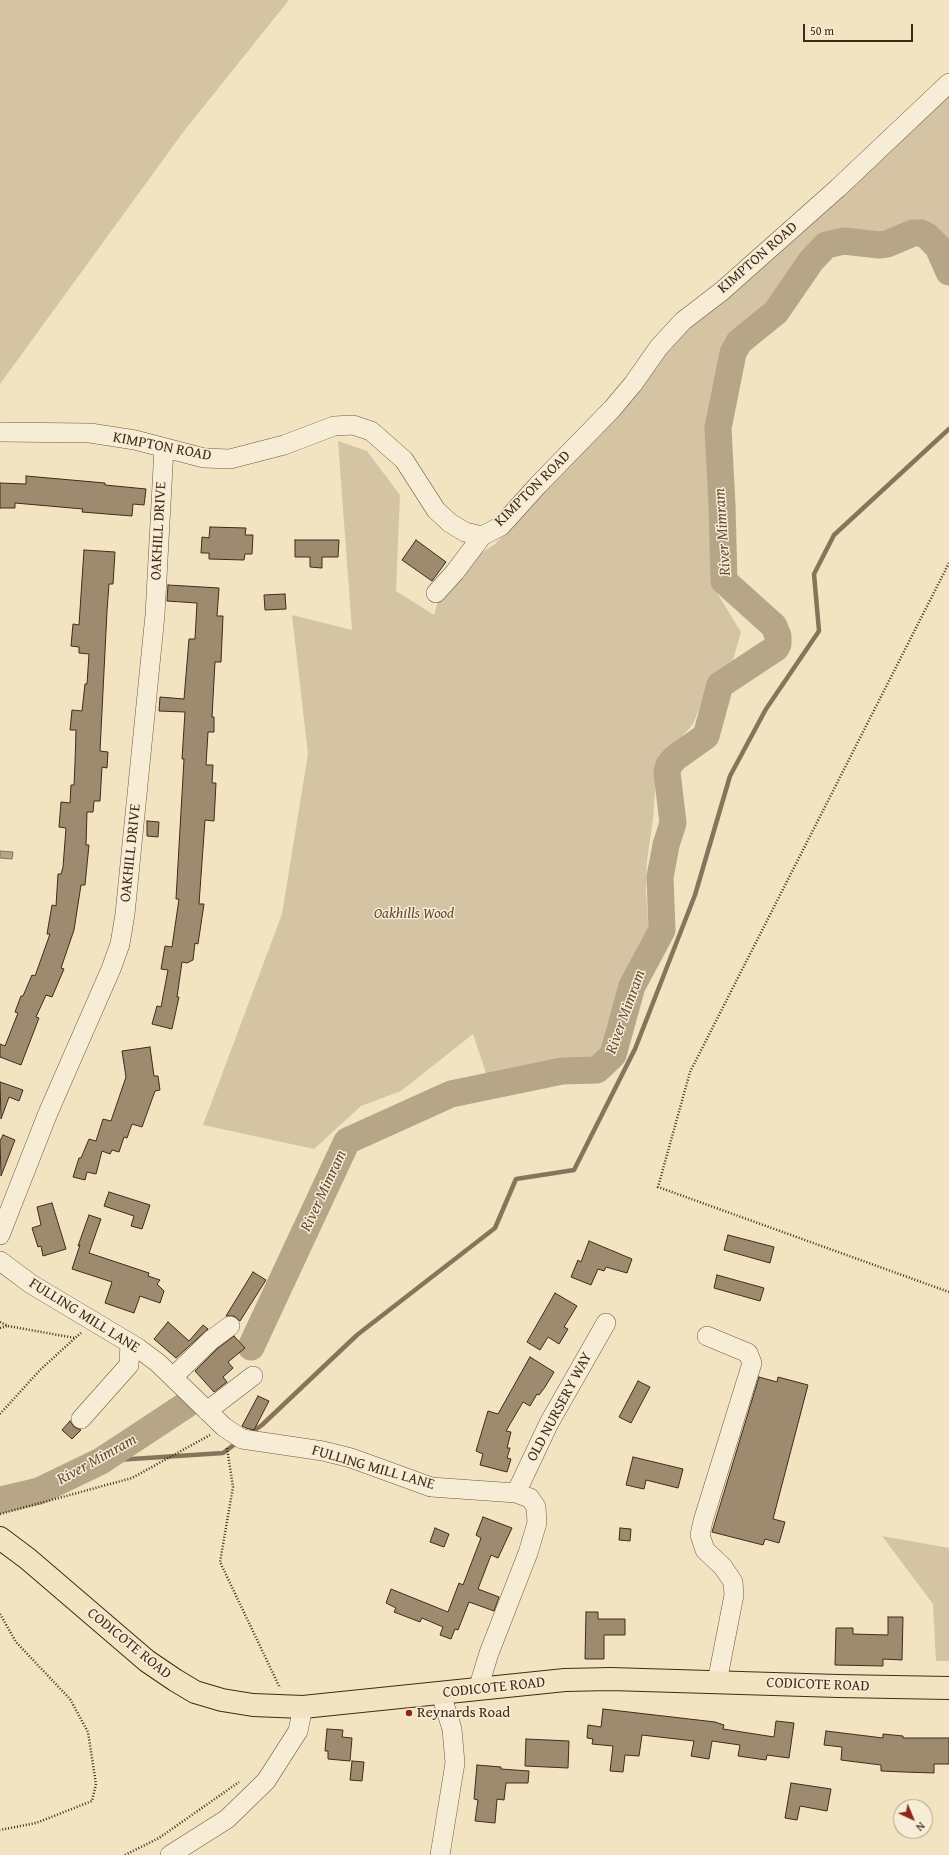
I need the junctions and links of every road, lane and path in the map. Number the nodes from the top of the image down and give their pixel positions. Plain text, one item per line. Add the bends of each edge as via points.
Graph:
1 (949, 83) edge
2 (0, 432) edge
3 (164, 448) junction
4 (482, 536) junction
5 (949, 563) edge
6 (436, 593) dead end
7 (0, 1235) edge
8 (0, 1261) edge
9 (949, 1292) edge
10 (0, 1322) edge
11 (96, 1322) junction
12 (606, 1323) dead end
13 (8, 1326) junction
14 (230, 1326) dead end
15 (0, 1328) edge
16 (707, 1336) dead end
17 (75, 1338) junction
18 (130, 1343) junction
19 (153, 1359) junction
20 (129, 1365) junction
21 (253, 1376) dead end
22 (173, 1377) junction
23 (208, 1410) junction
24 (0, 1414) edge
25 (81, 1419) dead end
26 (224, 1427) junction
27 (516, 1493) junction
28 (0, 1514) edge
29 (0, 1538) edge
30 (0, 1614) edge
31 (717, 1682) junction
32 (949, 1688) edge
33 (478, 1689) junction
34 (441, 1694) junction
35 (296, 1707) junction
36 (244, 1778) dead end
37 (0, 1830) edge
38 (125, 1855) edge
39 (170, 1855) edge
40 (440, 1855) edge

1 - 4 street, KIMPTON ROAD via 838,188 722,291 683,321 659,347 612,409 502,526
2 - 3 street, KIMPTON ROAD via 90,433 135,440
3 - 4 street, KIMPTON ROAD via 204,458 230,459 276,447 334,426 353,425 371,431 404,460 436,510 450,523 465,532
3 - 7 street, OAKHILL DRIVE via 155,615 120,944 48,1113
4 - 6 street
5 - 9 path via 690,1072 658,1187
8 - 11 street, FULLING MILL LANE via 31,1284
10 - 13 path
11 - 17 path
11 - 18 street, FULLING MILL LANE
12 - 27 street, OLD NURSERY WAY via 549,1423
13 - 15 path
13 - 17 path
14 - 22 street via 211,1340
16 - 31 street via 748,1353 752,1363 700,1535 705,1550 723,1567 733,1582 734,1595
17 - 24 path via 40,1370
18 - 19 street, FULLING MILL LANE
18 - 20 street
19 - 20 street
19 - 22 street, FULLING MILL LANE
20 - 25 street
21 - 23 street
22 - 23 street, FULLING MILL LANE
23 - 26 street, FULLING MILL LANE
26 - 27 street, FULLING MILL LANE via 242,1439 323,1450 431,1487
26 - 28 path via 132,1478
26 - 35 path via 233,1487 220,1562
27 - 33 street, FULLING MILL LANE via 530,1498 536,1507 537,1523
29 - 35 main road, CODICOTE ROAD via 147,1661 195,1692 253,1705
30 - 37 path via 16,1642 70,1699 88,1732 96,1784 92,1801 36,1823
31 - 32 main road, CODICOTE ROAD
31 - 33 main road, CODICOTE ROAD via 565,1680
33 - 34 main road, CODICOTE ROAD
34 - 35 main road, CODICOTE ROAD
34 - 40 street via 452,1729 455,1763
35 - 39 street via 298,1730 266,1781 227,1819
36 - 38 path via 159,1838

